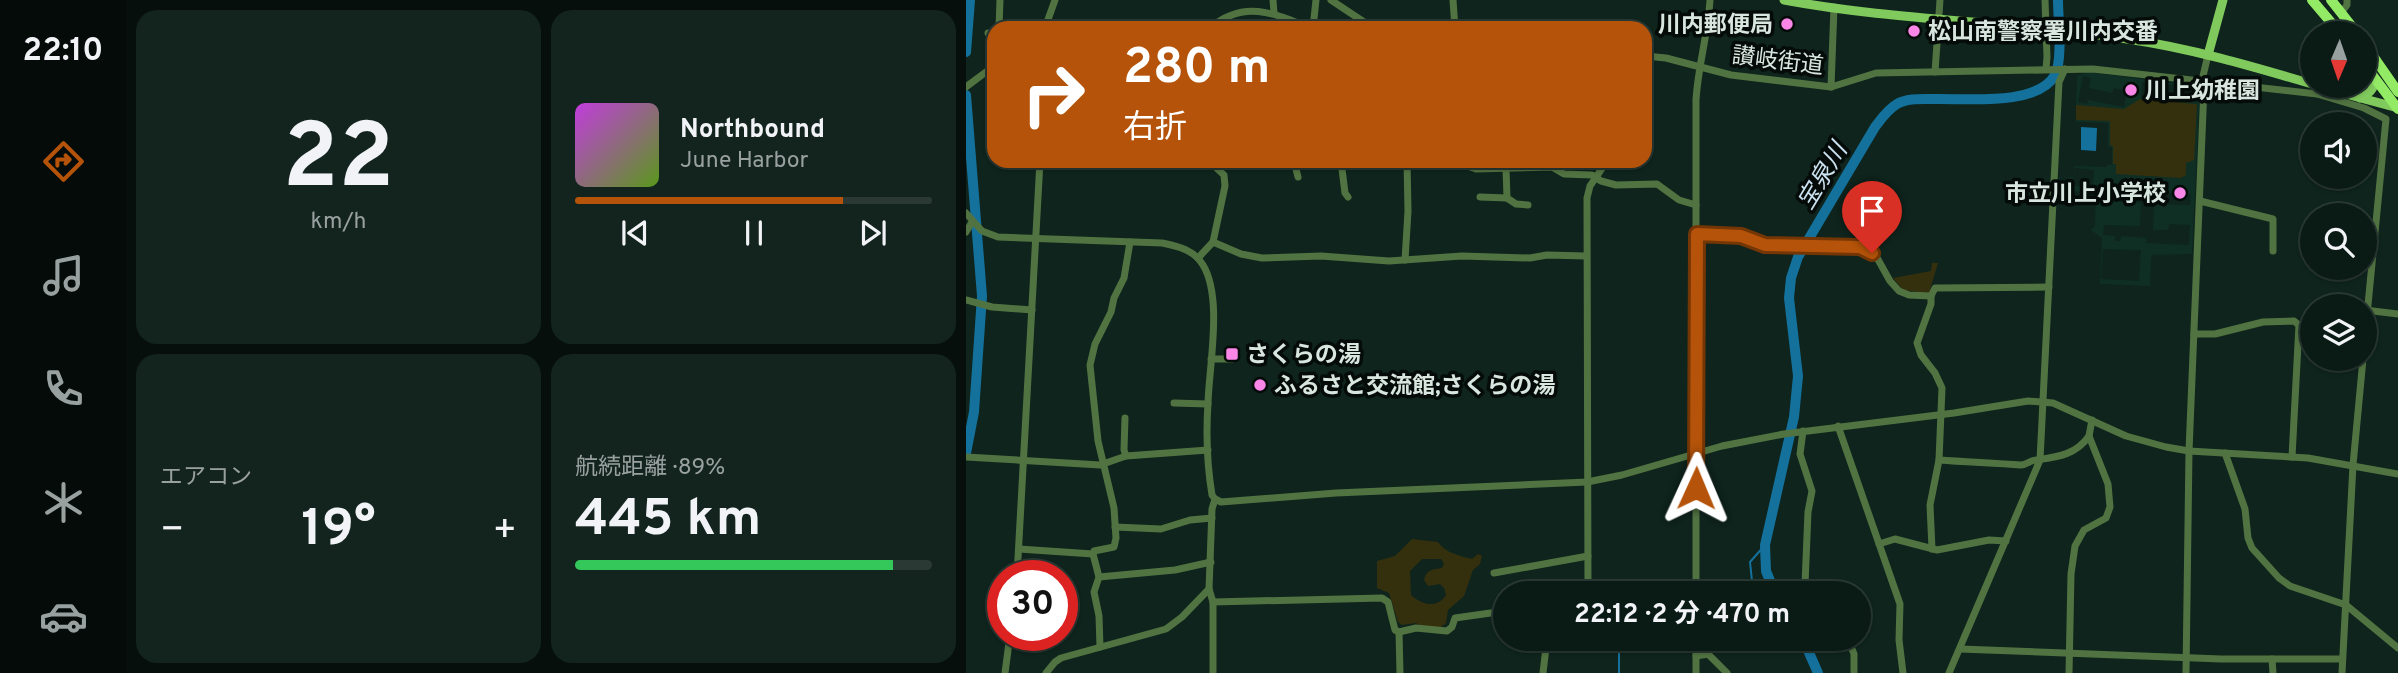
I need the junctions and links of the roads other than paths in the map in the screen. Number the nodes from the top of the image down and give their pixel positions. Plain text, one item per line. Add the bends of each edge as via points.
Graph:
1 (1000, 0) edge
2 (1055, 0) edge
3 (1273, 0) edge
4 (1316, 0) edge
5 (1331, 0) edge
6 (1453, 0) edge
7 (1710, 0) edge
8 (1786, 0) edge
9 (1940, 0) edge
10 (2045, 0) edge
11 (2223, 0) edge
12 (2312, 0) edge
13 (2331, 0) edge
14 (2347, 0) edge
15 (1844, 4) edge
16 (1834, 7) junction
17 (1275, 13) junction
18 (2341, 13) junction
19 (1938, 19) junction
20 (999, 21) edge
21 (1048, 21) edge
22 (1216, 21) edge
23 (1295, 21) edge
24 (1313, 21) edge
25 (1362, 21) edge
26 (1454, 21) edge
27 (2330, 21) edge
28 (2347, 21) edge
29 (2048, 30) junction
30 (2208, 55) junction
31 (1652, 56) edge
32 (2377, 62) edge
33 (1700, 67) junction
34 (2047, 69) junction
35 (2064, 69) junction
36 (987, 71) edge
37 (1935, 72) junction
38 (2204, 82) junction
39 (2377, 82) edge
40 (2300, 83) edge
41 (969, 85) edge
42 (1831, 87) junction
43 (2300, 87) edge
44 (2398, 92) edge
45 (2340, 98) edge
46 (2360, 98) edge
47 (2398, 108) edge
48 (1040, 168) edge
49 (1217, 168) edge
50 (1296, 168) edge
51 (1343, 168) edge
52 (1406, 168) edge
53 (1473, 168) edge
54 (1506, 168) joint
55 (1557, 168) edge
56 (1602, 168) edge
57 (1298, 177) dead end
58 (1595, 178) junction
59 (1348, 197) dead end
60 (1480, 197) dead end
61 (1507, 198) junction
62 (2200, 201) junction
63 (1528, 205) dead end
64 (1696, 205) junction
65 (966, 214) edge
66 (972, 222) junction
67 (966, 232) edge
68 (1697, 234) junction
69 (1036, 240) junction
70 (1213, 242) junction
71 (1130, 243) junction
72 (2273, 251) dead end
73 (1586, 256) junction
74 (1198, 258) junction
75 (1405, 260) junction
76 (2049, 287) junction
77 (2368, 294) edge
78 (1931, 296) junction
79 (966, 300) edge
80 (1032, 310) junction
81 (2377, 311) edge
82 (2398, 314) edge
83 (2299, 325) joint
84 (2194, 334) junction
85 (1211, 359) junction
86 (1232, 359) dead end
87 (2362, 371) edge
88 (2044, 401) junction
89 (1174, 404) dead end
90 (1208, 404) junction
91 (1940, 415) junction
92 (1125, 418) dead end
93 (2092, 420) junction
94 (1838, 426) junction
95 (1800, 431) junction
96 (2089, 436) junction
97 (1208, 450) junction
98 (2189, 451) junction
99 (2225, 453) junction
100 (1696, 454) junction
101 (1126, 456) junction
102 (969, 457) edge
103 (2292, 457) junction
104 (1939, 460) junction
105 (2040, 460) junction
106 (1024, 461) junction
107 (1105, 464) junction
108 (2353, 465) junction
109 (2398, 474) edge
110 (1587, 482) junction
111 (1215, 499) junction
112 (1212, 518) junction
113 (1115, 527) junction
114 (2006, 541) junction
115 (1879, 544) junction
116 (1019, 549) junction
117 (1932, 549) junction
118 (1093, 554) junction
119 (1588, 555) junction
120 (1018, 560) edge
121 (1211, 562) junction
122 (1494, 573) dead end
123 (1099, 577) junction
124 (1588, 581) edge
125 (1696, 581) edge
126 (1805, 581) edge
127 (1209, 589) junction
128 (1213, 602) junction
129 (2346, 605) junction
130 (1493, 613) edge
131 (1399, 632) junction
132 (1100, 647) junction
133 (2398, 648) edge
134 (1960, 649) junction
135 (1008, 651) edge
136 (1546, 651) edge
137 (1696, 651) edge
138 (1853, 651) edge
139 (1708, 653) joint
140 (2069, 653) junction
141 (1696, 656) junction
142 (2187, 657) junction
143 (2272, 659) junction
144 (2343, 659) junction
145 (1005, 673) edge
146 (1046, 673) edge
147 (1213, 673) edge
148 (1400, 673) edge
149 (1543, 673) edge
150 (1696, 673) edge
151 (1727, 673) edge
152 (1854, 673) edge
153 (1903, 673) edge
154 (1949, 673) edge
155 (2069, 673) edge
156 (2186, 673) edge
157 (2273, 673) edge
158 (2342, 673) edge

1 - 20 street
2 - 21 street
3 - 17 street
4 - 24 street
5 - 25 street
6 - 26 street
7 - 33 street
8 - 16 main road
9 - 19 street
10 - 29 street
11 - 30 main road
12 - 27 highway
13 - 18 highway
14 - 18 street
15 - 16 main road
15 - 19 main road
16 - 42 street
17 - 22 street via 1238,7
17 - 23 street
18 - 28 highway
19 - 29 main road
19 - 37 street
29 - 30 main road via 2126,38
29 - 34 street
30 - 38 street
30 - 40 main road
31 - 33 street, 讃岐街道
32 - 44 highway
33 - 42 street, 讃岐街道
33 - 64 street
34 - 35 street, 讃岐街道
34 - 37 street, 讃岐街道
35 - 38 street, 讃岐街道
35 - 76 street via 2059,85
36 - 41 street
37 - 42 street, 讃岐街道 via 1875,73
38 - 43 street, 讃岐街道
38 - 62 street
39 - 47 highway
45 - 77 street, 讃岐街道 via 2386,119
46 - 47 main road
48 - 69 street
49 - 70 street via 1225,180
50 - 57 street
51 - 59 street
52 - 75 street
53 - 54 street
54 - 61 street
55 - 58 street via 1564,174
56 - 58 street
58 - 64 street via 1616,185 1657,184
58 - 73 street via 1587,198
60 - 61 street
61 - 63 street
62 - 72 street via 2273,219
62 - 84 street
64 - 68 street
65 - 66 street
66 - 67 street
66 - 69 street via 998,237
68 - 78 street via 1741,236 1765,245 1860,247 1876,256 1899,291
68 - 100 street
69 - 71 street
69 - 80 street
70 - 74 street
70 - 75 street via 1256,258
71 - 74 street via 1174,245
71 - 107 street via 1124,278 1090,365
73 - 75 street
73 - 110 street
74 - 85 street via 1208,274 1212,294
76 - 78 street via 1935,288
76 - 88 street
78 - 91 street via 1917,343 1942,388
79 - 80 street
80 - 106 street
81 - 82 street
83 - 84 street via 2294,321 2263,322 2215,334
83 - 103 street
84 - 98 street
85 - 86 street
85 - 90 street
87 - 108 street
88 - 91 street
88 - 93 street
88 - 105 street
89 - 90 street
90 - 97 street
91 - 94 street
91 - 104 street
92 - 101 street
93 - 96 street
93 - 98 street via 2138,440
94 - 95 street
94 - 115 street
95 - 100 street
95 - 126 street via 1800,454 1812,491
96 - 105 street via 2071,453
96 - 140 street via 2108,484 2110,507 2106,518 2084,530 2075,546
97 - 101 street
97 - 111 street
98 - 99 street
98 - 142 street
99 - 103 street
99 - 129 street via 2245,509 2252,548 2290,586
100 - 110 street
100 - 125 street
101 - 107 street
102 - 106 street
103 - 108 street
104 - 105 street via 2023,465
104 - 117 street via 1930,505
105 - 114 street
106 - 107 street
106 - 116 street
107 - 113 street
108 - 109 street
108 - 129 street
110 - 111 street
110 - 119 street
111 - 112 street
112 - 113 street via 1161,529
112 - 121 street
113 - 118 street via 1114,547
114 - 117 street
114 - 134 street
115 - 117 street via 1895,539
115 - 153 street via 1900,604
116 - 118 street
116 - 120 street
118 - 123 street
119 - 122 street
119 - 124 street
121 - 123 street
121 - 127 street
123 - 132 street via 1094,592
127 - 128 street
127 - 132 street via 1170,627
128 - 131 street via 1382,598 1388,602
128 - 147 street
129 - 133 street
129 - 144 street
130 - 131 street via 1455,618 1447,631 1416,628
131 - 148 street
132 - 146 street via 1061,658
134 - 140 street
134 - 154 street
135 - 145 street
136 - 149 street
137 - 141 street
138 - 152 street
139 - 141 street
139 - 151 street
140 - 142 street
140 - 155 street
141 - 150 street
142 - 143 street
142 - 156 street
143 - 144 street
143 - 157 street
144 - 158 street

